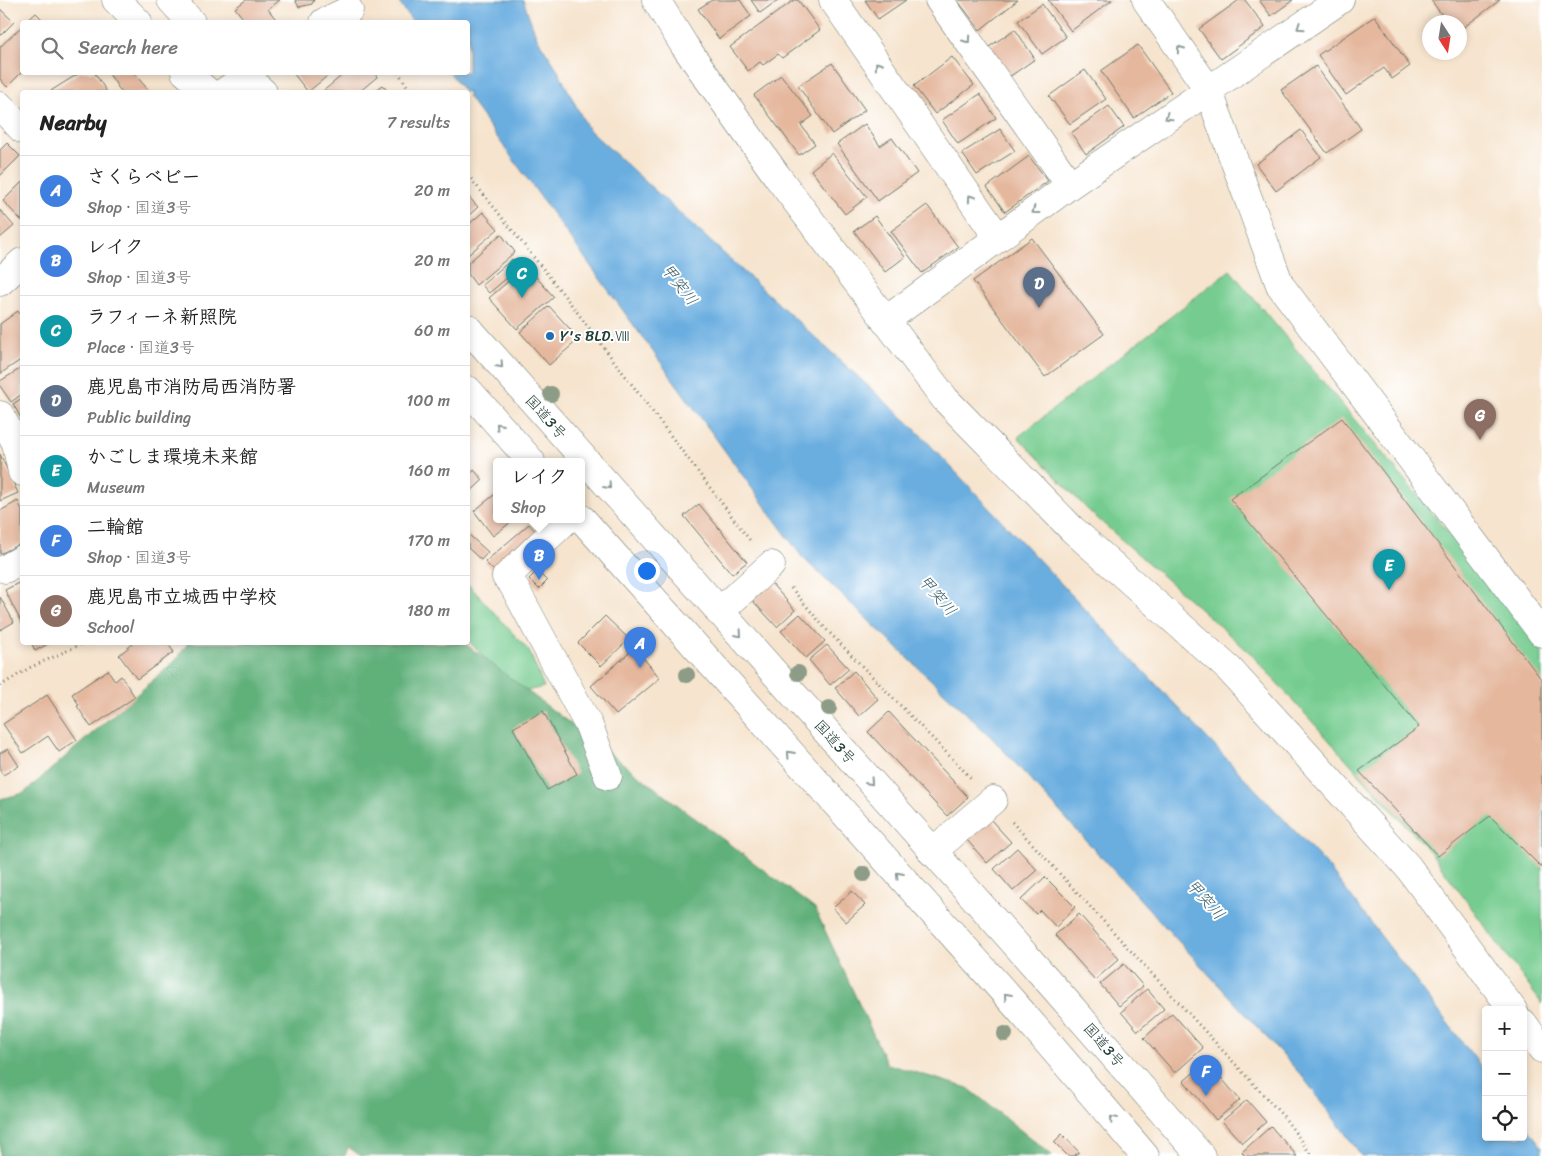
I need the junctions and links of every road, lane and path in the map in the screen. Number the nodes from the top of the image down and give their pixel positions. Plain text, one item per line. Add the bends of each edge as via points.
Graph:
1 (116, 0) edge
2 (171, 0) edge
3 (656, 0) edge
4 (833, 0) edge
5 (939, 0) edge
6 (1146, 0) edge
7 (1340, 0) edge
8 (349, 10) dead end
9 (136, 20) edge
10 (190, 20) edge
11 (328, 20) edge
12 (188, 75) edge
13 (400, 75) edge
14 (251, 79) edge
15 (1208, 89) junction
16 (206, 90) edge
17 (228, 90) edge
18 (410, 90) edge
19 (0, 106) edge
20 (20, 128) edge
21 (470, 178) edge
22 (1070, 185) junction
23 (998, 238) junction
24 (20, 264) edge
25 (0, 282) edge
26 (885, 321) junction
27 (470, 330) edge
28 (470, 392) edge
29 (0, 415) edge
30 (528, 458) edge
31 (583, 458) edge
32 (585, 460) edge
33 (20, 463) edge
34 (585, 522) edge
35 (563, 523) edge
36 (771, 565) junction
37 (719, 612) junction
38 (1542, 633) edge
39 (80, 645) edge
40 (0, 686) edge
41 (608, 776) dead end
42 (993, 800) junction
43 (932, 852) junction
44 (1510, 1006) edge
45 (1527, 1028) edge
46 (1542, 1049) edge
47 (1145, 1156) edge
48 (1201, 1156) edge
49 (1312, 1156) edge

1 - 9 main road
2 - 10 main road
3 - 26 main road via 776,176
23 -> 4 main road
5 -> 22 main road
15 -> 6 main road
7 -> 15 main road
8 - 11 main road
12 - 16 main road
13 - 18 path
14 - 17 main road
15 -> 22 main road
15 - 38 main road via 1280,285
19 - 20 main road
21 - 36 path
22 -> 23 main road
23 - 26 main road
24 - 25 main road
26 - 44 main road via 945,399 1072,529 1229,669 1408,867
27 -> 31 main road, 国道3号
30 -> 28 main road
29 - 33 main road via 16,444
32 -> 37 main road, 国道3号
47 -> 34 main road via 1019,1009
35 - 41 main road via 506,577 589,726
36 - 37 main road
36 - 42 path via 824,627
37 -> 43 main road, 国道3号
39 - 40 path
42 - 43 main road
42 - 49 path via 1284,1118
43 - 48 main road, 国道3号
45 - 46 main road

